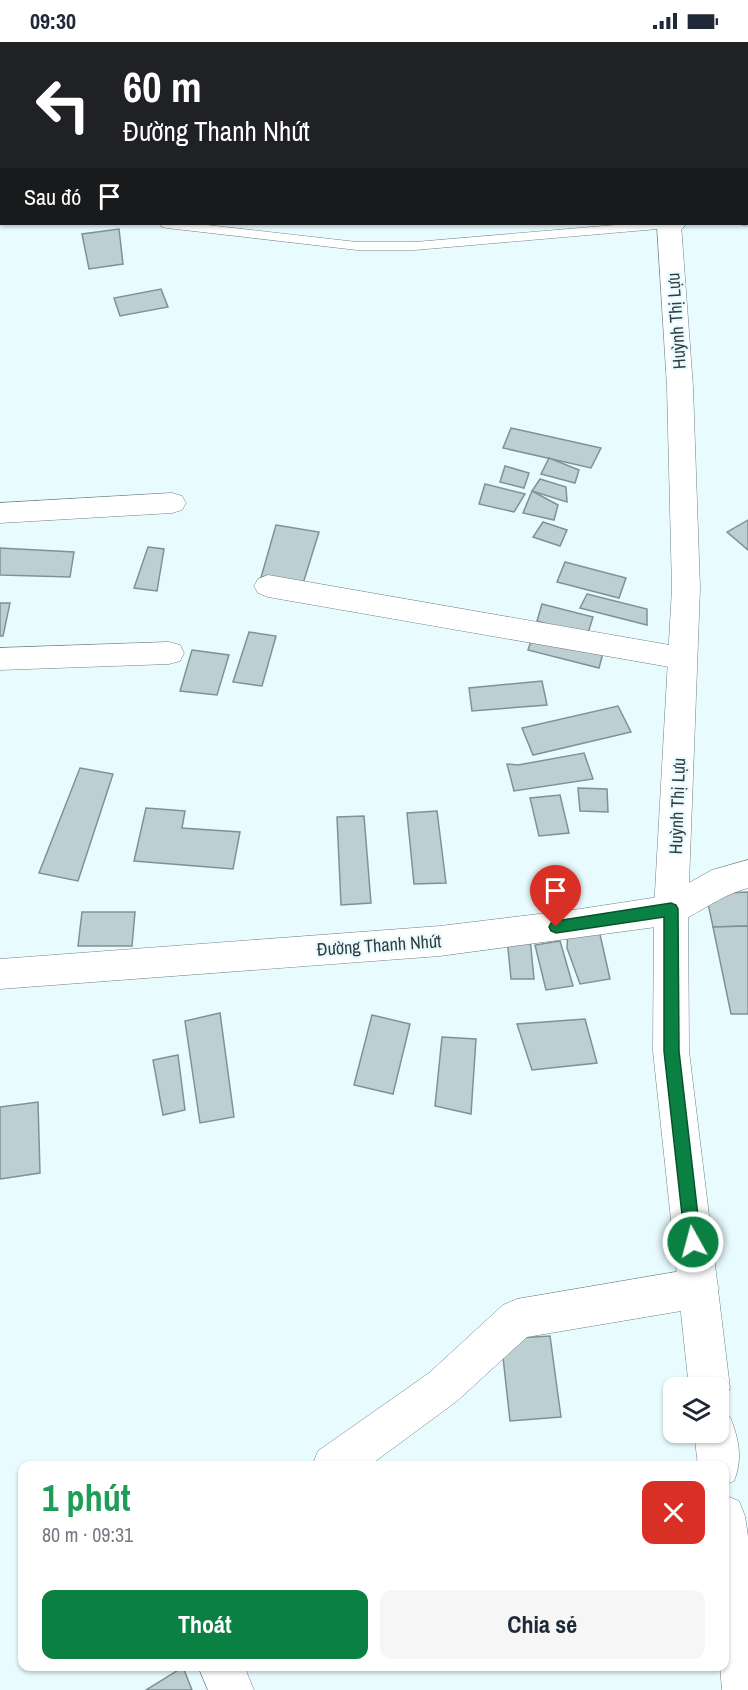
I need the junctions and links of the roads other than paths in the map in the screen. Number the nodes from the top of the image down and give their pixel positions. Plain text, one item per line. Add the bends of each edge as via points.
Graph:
1 (175, 225) edge
2 (658, 225) edge
3 (669, 225) edge
4 (172, 503) dead end
5 (0, 513) edge
6 (268, 585) dead end
7 (169, 653) dead end
8 (681, 658) junction
9 (0, 659) edge
10 (748, 874) edge
11 (671, 909) junction
12 (1, 967) edge
13 (699, 1288) junction
14 (709, 1377) edge
15 (716, 1443) edge
16 (340, 1461) edge
17 (718, 1461) edge
18 (729, 1546) edge
19 (742, 1623) edge
20 (222, 1671) edge
21 (231, 1690) edge
22 (745, 1690) edge

1 - 2 lane via 357,246 416,246
3 - 8 street, Huỳnh Thị Lựu via 681,399 686,588
4 - 5 street
6 - 8 street
7 - 9 street
8 - 11 street, Huỳnh Thị Lựu
10 - 11 street, Đường Thanh Nhứt via 724,880
11 - 12 street, Đường Thanh Nhứt via 440,941
11 - 13 street, Huỳnh Thị Lựu via 671,1051
13 - 14 street, Huỳnh Thị Lựu
13 - 16 street via 518,1319 443,1387
15 - 17 street
18 - 19 street
19 - 22 street
20 - 21 street

